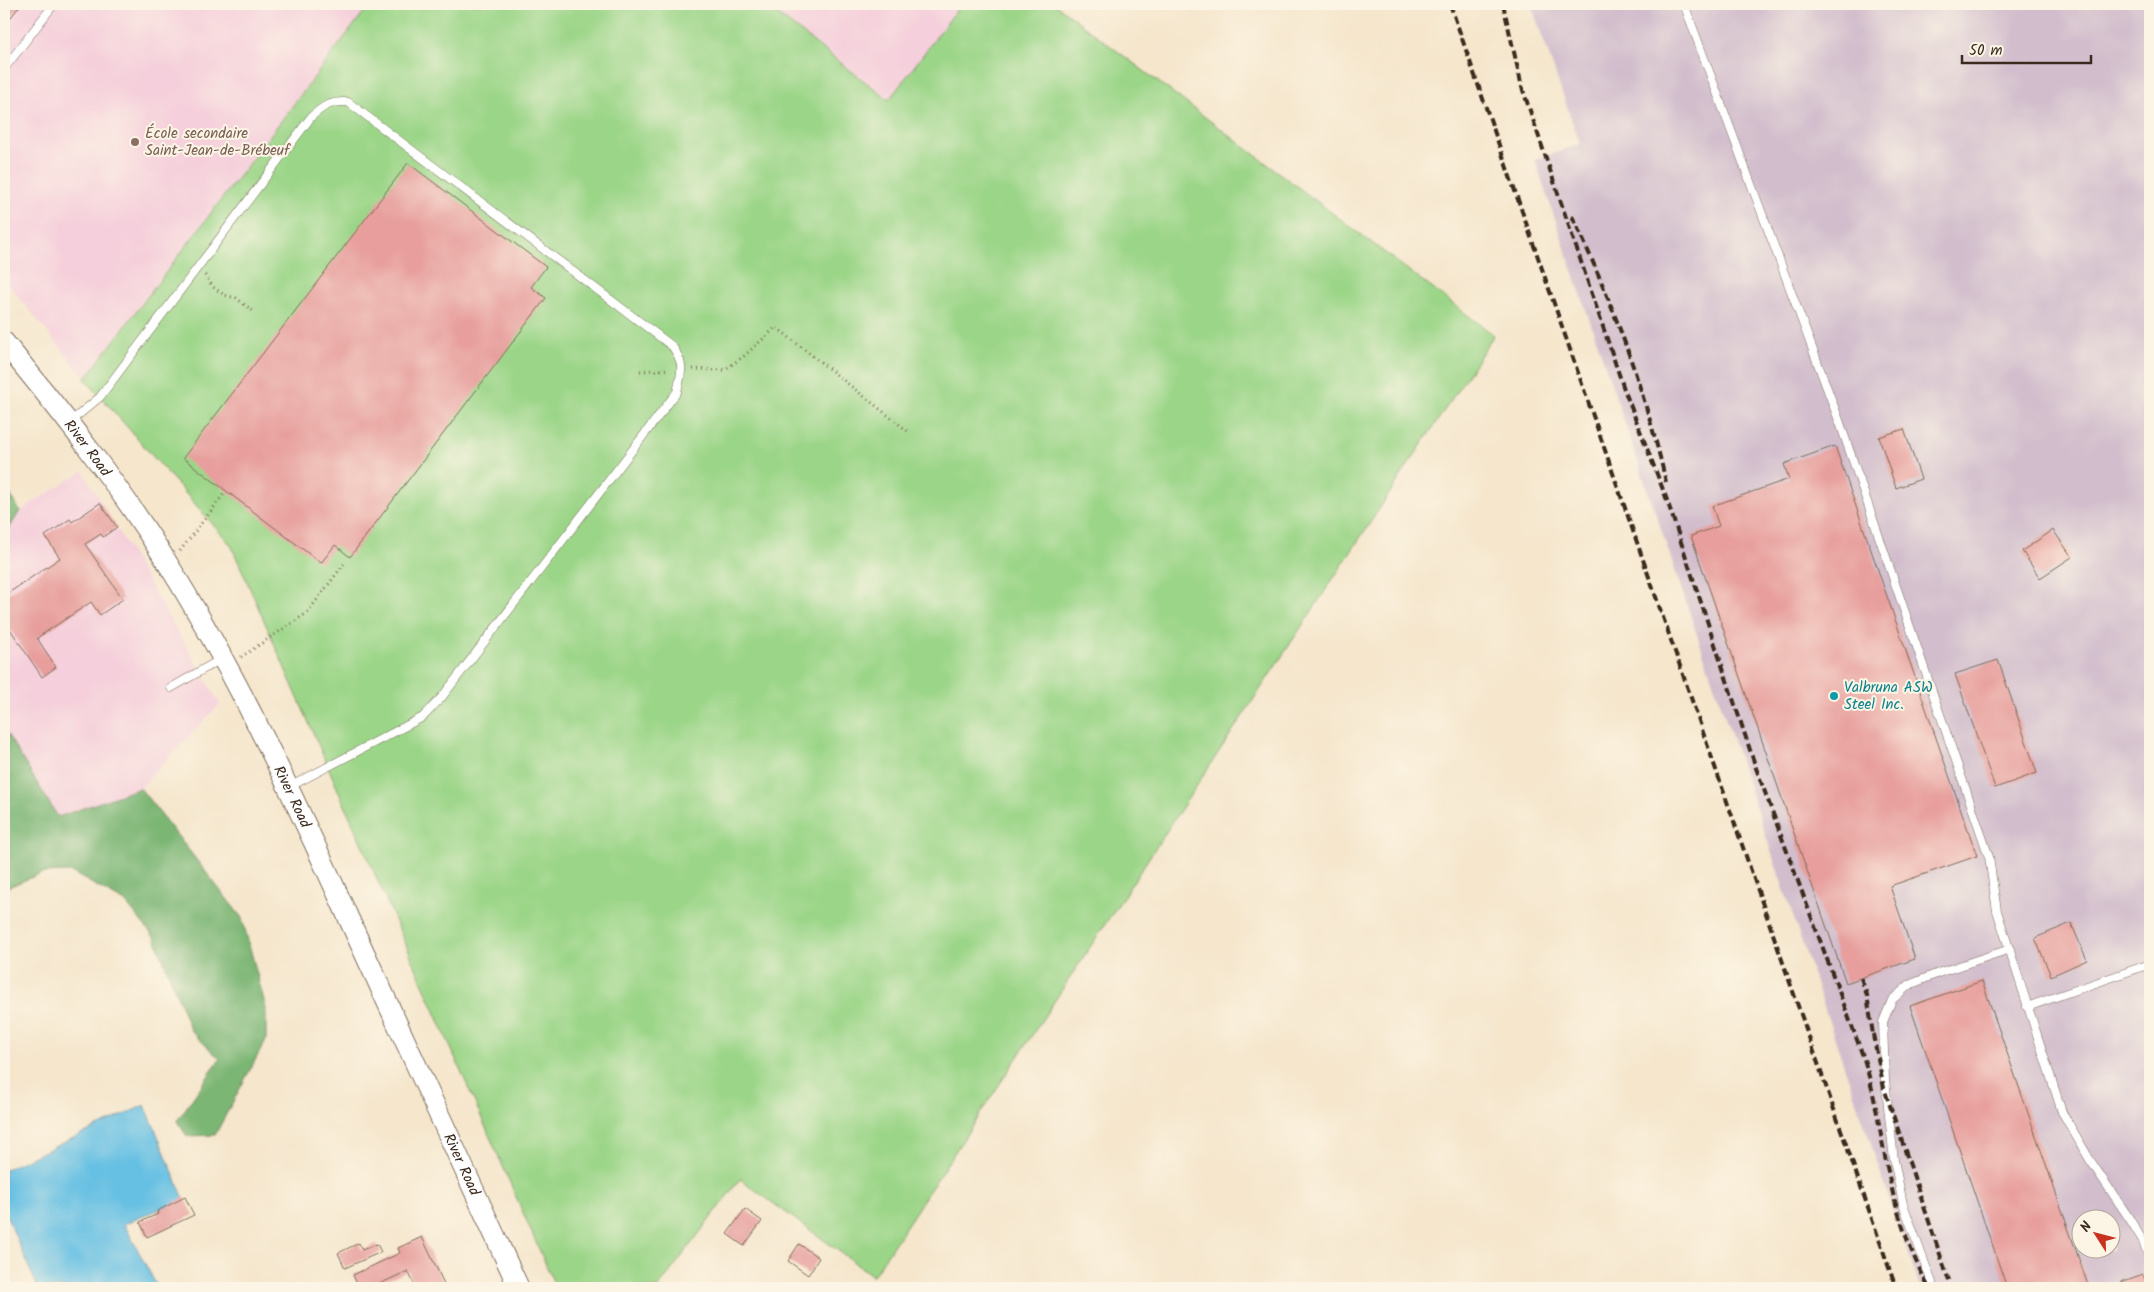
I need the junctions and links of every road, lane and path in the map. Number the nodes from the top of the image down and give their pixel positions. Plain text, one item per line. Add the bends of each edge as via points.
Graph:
1 (54, 4) edge
2 (1684, 4) edge
3 (4, 69) edge
4 (198, 267) junction
5 (252, 311) dead end
6 (4, 342) edge
7 (682, 368) junction
8 (640, 372) dead end
9 (70, 422) junction
10 (908, 432) dead end
11 (224, 494) dead end
12 (344, 564) dead end
13 (169, 565) junction
14 (223, 663) junction
15 (171, 688) dead end
16 (289, 787) junction
17 (2010, 949) junction
18 (2150, 964) edge
19 (2027, 1007) junction
20 (2150, 1260) edge
21 (519, 1288) edge
22 (1934, 1288) edge

1 - 3 lane
2 - 17 lane via 1853,461 1989,857 1997,912
4 - 5 path via 213,287 236,298
4 - 7 lane via 311,117 323,106 336,101 348,102 672,346 681,358
4 - 9 lane via 100,398
6 - 9 street, River Road
7 - 8 path
7 - 10 path via 724,370 776,327
7 - 16 lane via 678,392 442,697 423,717
9 - 13 street, River Road
11 - 13 path
12 - 14 path via 307,613
13 - 14 street, River Road
14 - 15 lane
14 - 16 street, River Road
16 - 21 street, River Road
17 - 19 lane
17 - 22 lane via 1909,985 1892,1000 1883,1022 1885,1080 1894,1160 1904,1204
18 - 19 lane
19 - 20 lane via 2062,1112 2129,1218

